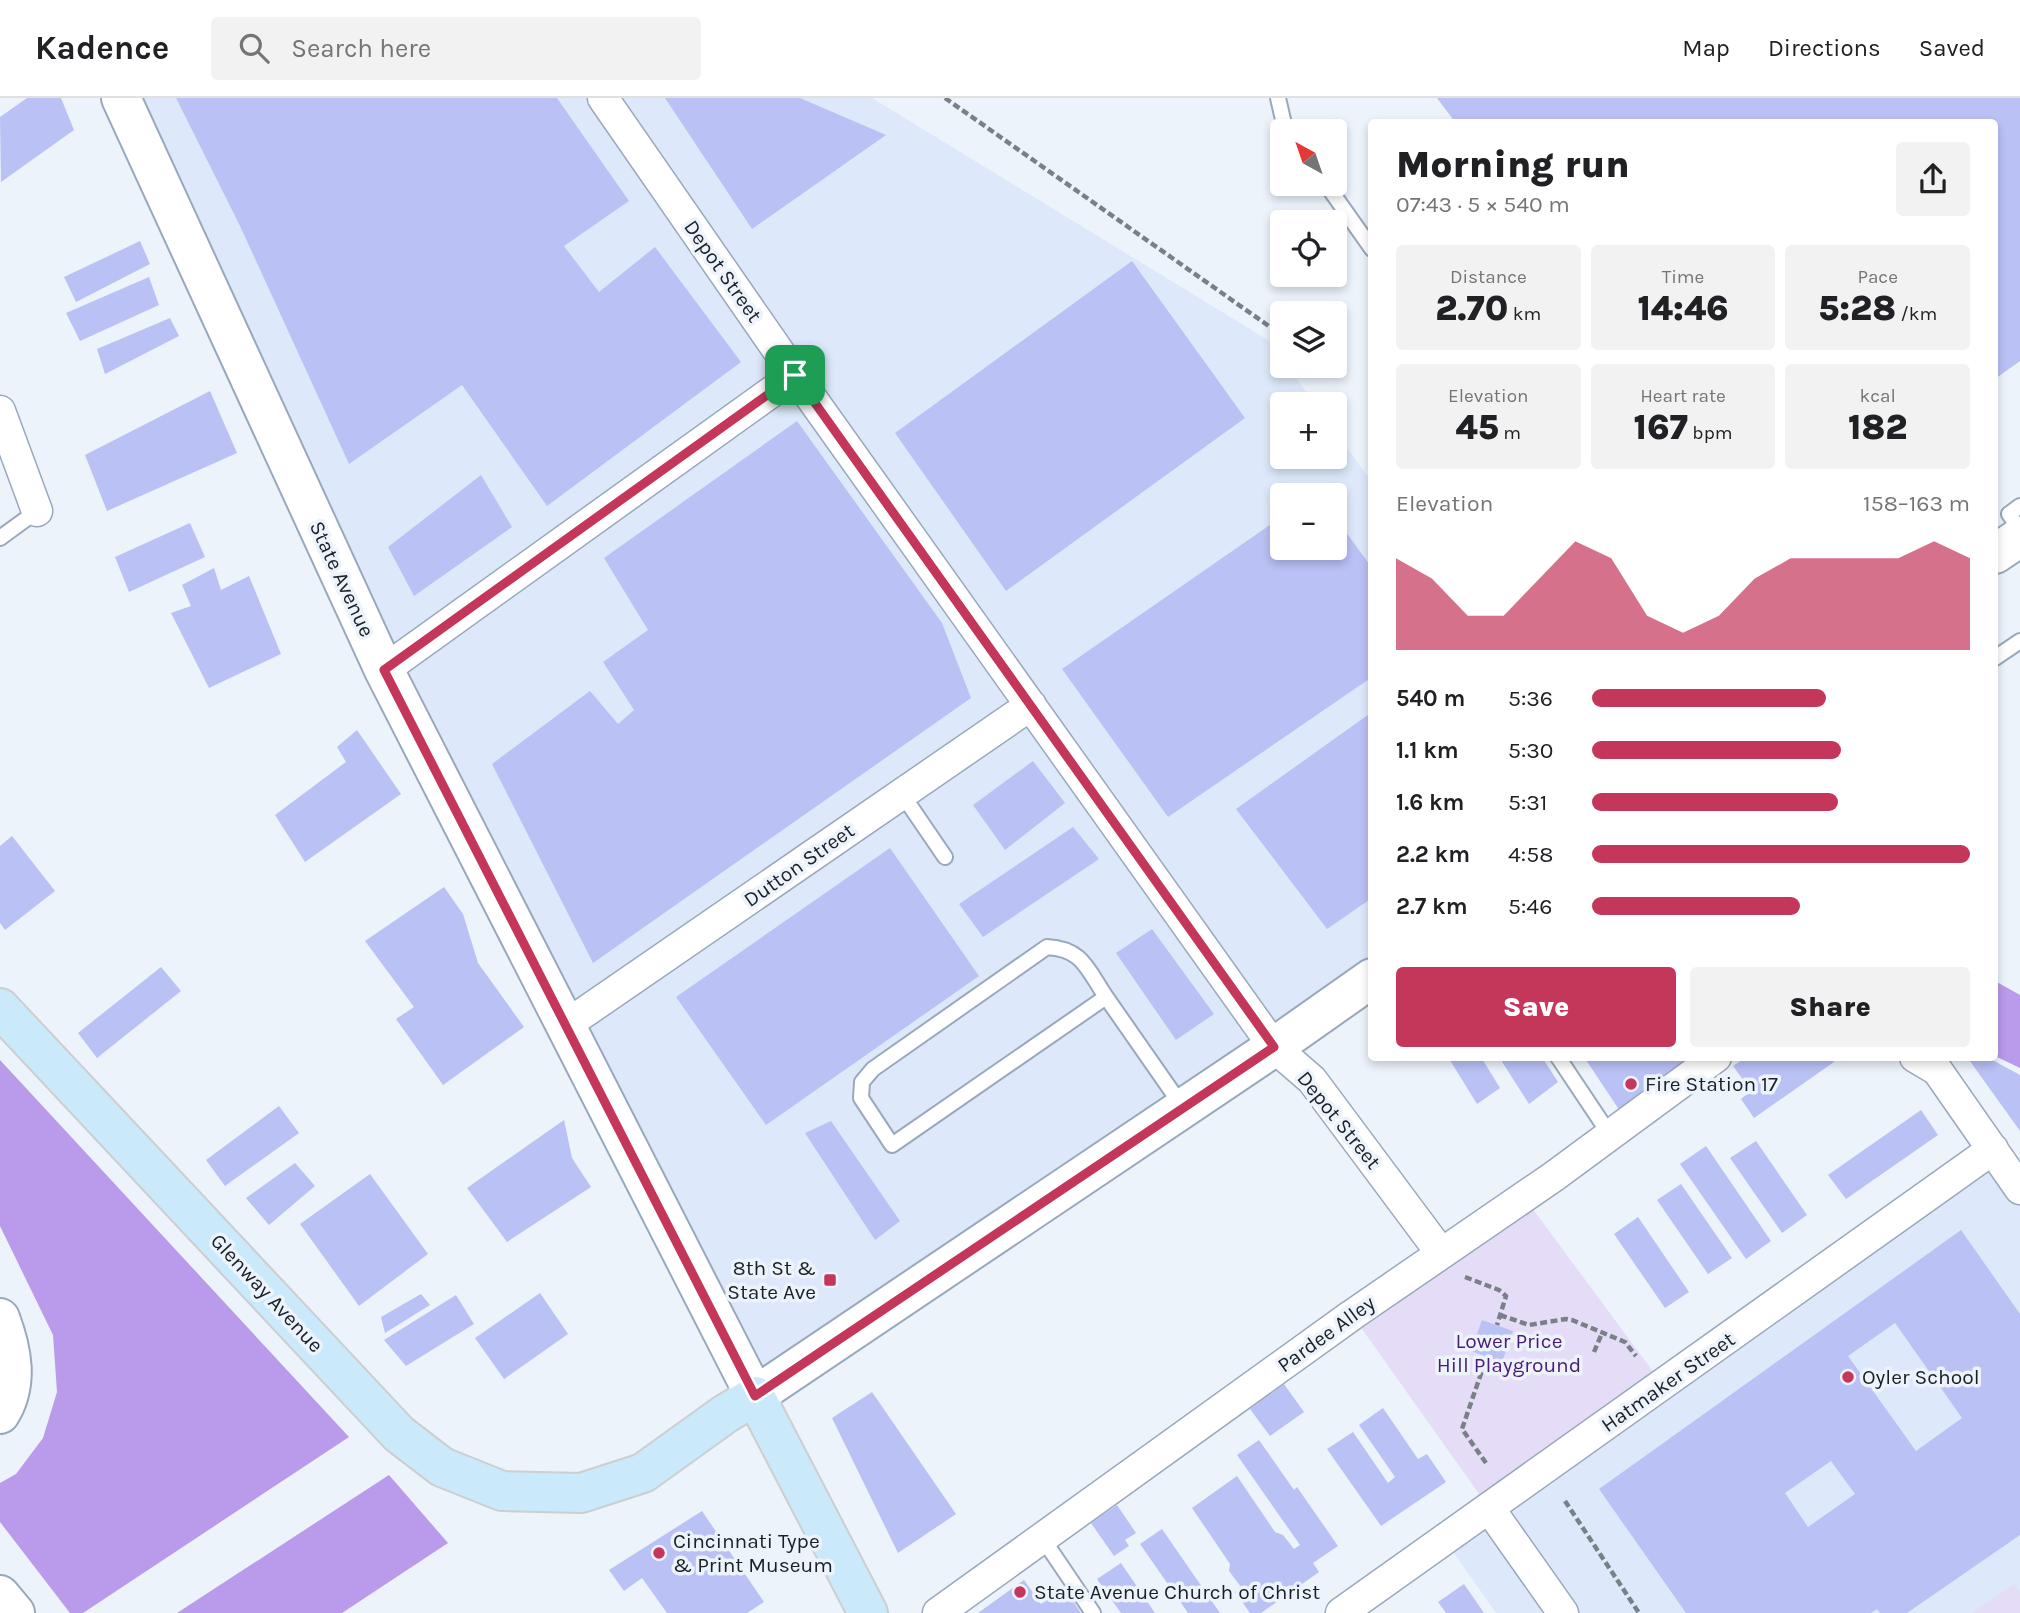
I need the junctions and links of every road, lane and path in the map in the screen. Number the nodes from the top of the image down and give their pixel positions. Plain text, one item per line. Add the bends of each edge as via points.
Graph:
1 (121, 98) edge
2 (603, 98) edge
3 (945, 98) edge
4 (1279, 98) edge
5 (1283, 119) edge
6 (1334, 196) edge
7 (1368, 243) edge
8 (1270, 327) edge
9 (795, 375) junction
10 (0, 411) edge
11 (2020, 506) edge
12 (37, 511) joint
13 (2020, 530) edge
14 (2020, 537) edge
15 (0, 538) edge
16 (1998, 552) edge
17 (2020, 641) edge
18 (1998, 656) edge
19 (384, 670) junction
20 (1031, 705) junction
21 (902, 794) junction
22 (945, 857) dead end
23 (1368, 981) edge
24 (1106, 997) junction
25 (0, 1008) edge
26 (566, 1025) junction
27 (1274, 1047) junction
28 (1561, 1061) edge
29 (1711, 1061) edge
30 (1922, 1061) edge
31 (1183, 1107) junction
32 (1610, 1135) junction
33 (1993, 1149) junction
34 (2020, 1189) edge
35 (1448, 1262) junction
36 (1500, 1315) junction
37 (0, 1318) edge
38 (1497, 1325) dead end
39 (1602, 1333) junction
40 (1594, 1352) dead end
41 (1487, 1356) dead end
42 (1636, 1356) dead end
43 (755, 1396) junction
44 (0, 1414) edge
45 (1486, 1463) dead end
46 (1565, 1501) dead end
47 (1489, 1508) junction
48 (1043, 1539) junction
49 (0, 1595) edge
50 (15, 1613) edge
51 (868, 1613) edge
52 (938, 1613) edge
53 (1093, 1613) edge
54 (1341, 1613) edge
55 (1563, 1613) edge
56 (1639, 1613) edge

1 - 19 main road, State Avenue
2 - 9 street, Depot Street
3 - 8 path
4 - 5 lane
6 - 7 lane
9 - 19 street
9 - 20 street, Depot Street
10 - 12 street
11 - 13 lane via 2009,514
12 - 15 lane
14 - 16 main road
17 - 18 lane
19 - 26 main road, State Avenue
20 - 21 street, Dutton Street
20 - 27 street, Depot Street
21 - 22 lane
21 - 26 street, Dutton Street
23 - 27 main road
24 - 24 lane via 892,1145 861,1098 862,1082 873,1069 1047,947 1077,955
24 - 31 lane
25 - 43 main road, Glenway Avenue via 399,1434 442,1467 502,1491 581,1493 643,1473
26 - 43 main road, State Avenue
27 - 31 main road
27 - 35 street, Depot Street via 1312,1080
28 - 32 lane
29 - 32 street, Pardee Alley
30 - 33 street via 1937,1070
31 - 43 main road
32 - 35 street, Pardee Alley
33 - 34 street
33 - 47 street, Hatmaker Street
35 - 36 path via 1504,1293
35 - 48 street, Pardee Alley
36 - 38 path
36 - 39 path via 1529,1325 1566,1319
37 - 44 main road via 13,1374 8,1402
39 - 40 path
39 - 42 path via 1625,1342
41 - 45 path via 1462,1429
43 - 51 main road, State Avenue
46 - 56 path
47 - 54 street, Hatmaker Street
47 - 55 street
48 - 52 street, Pardee Alley
48 - 53 lane
49 - 50 main road

